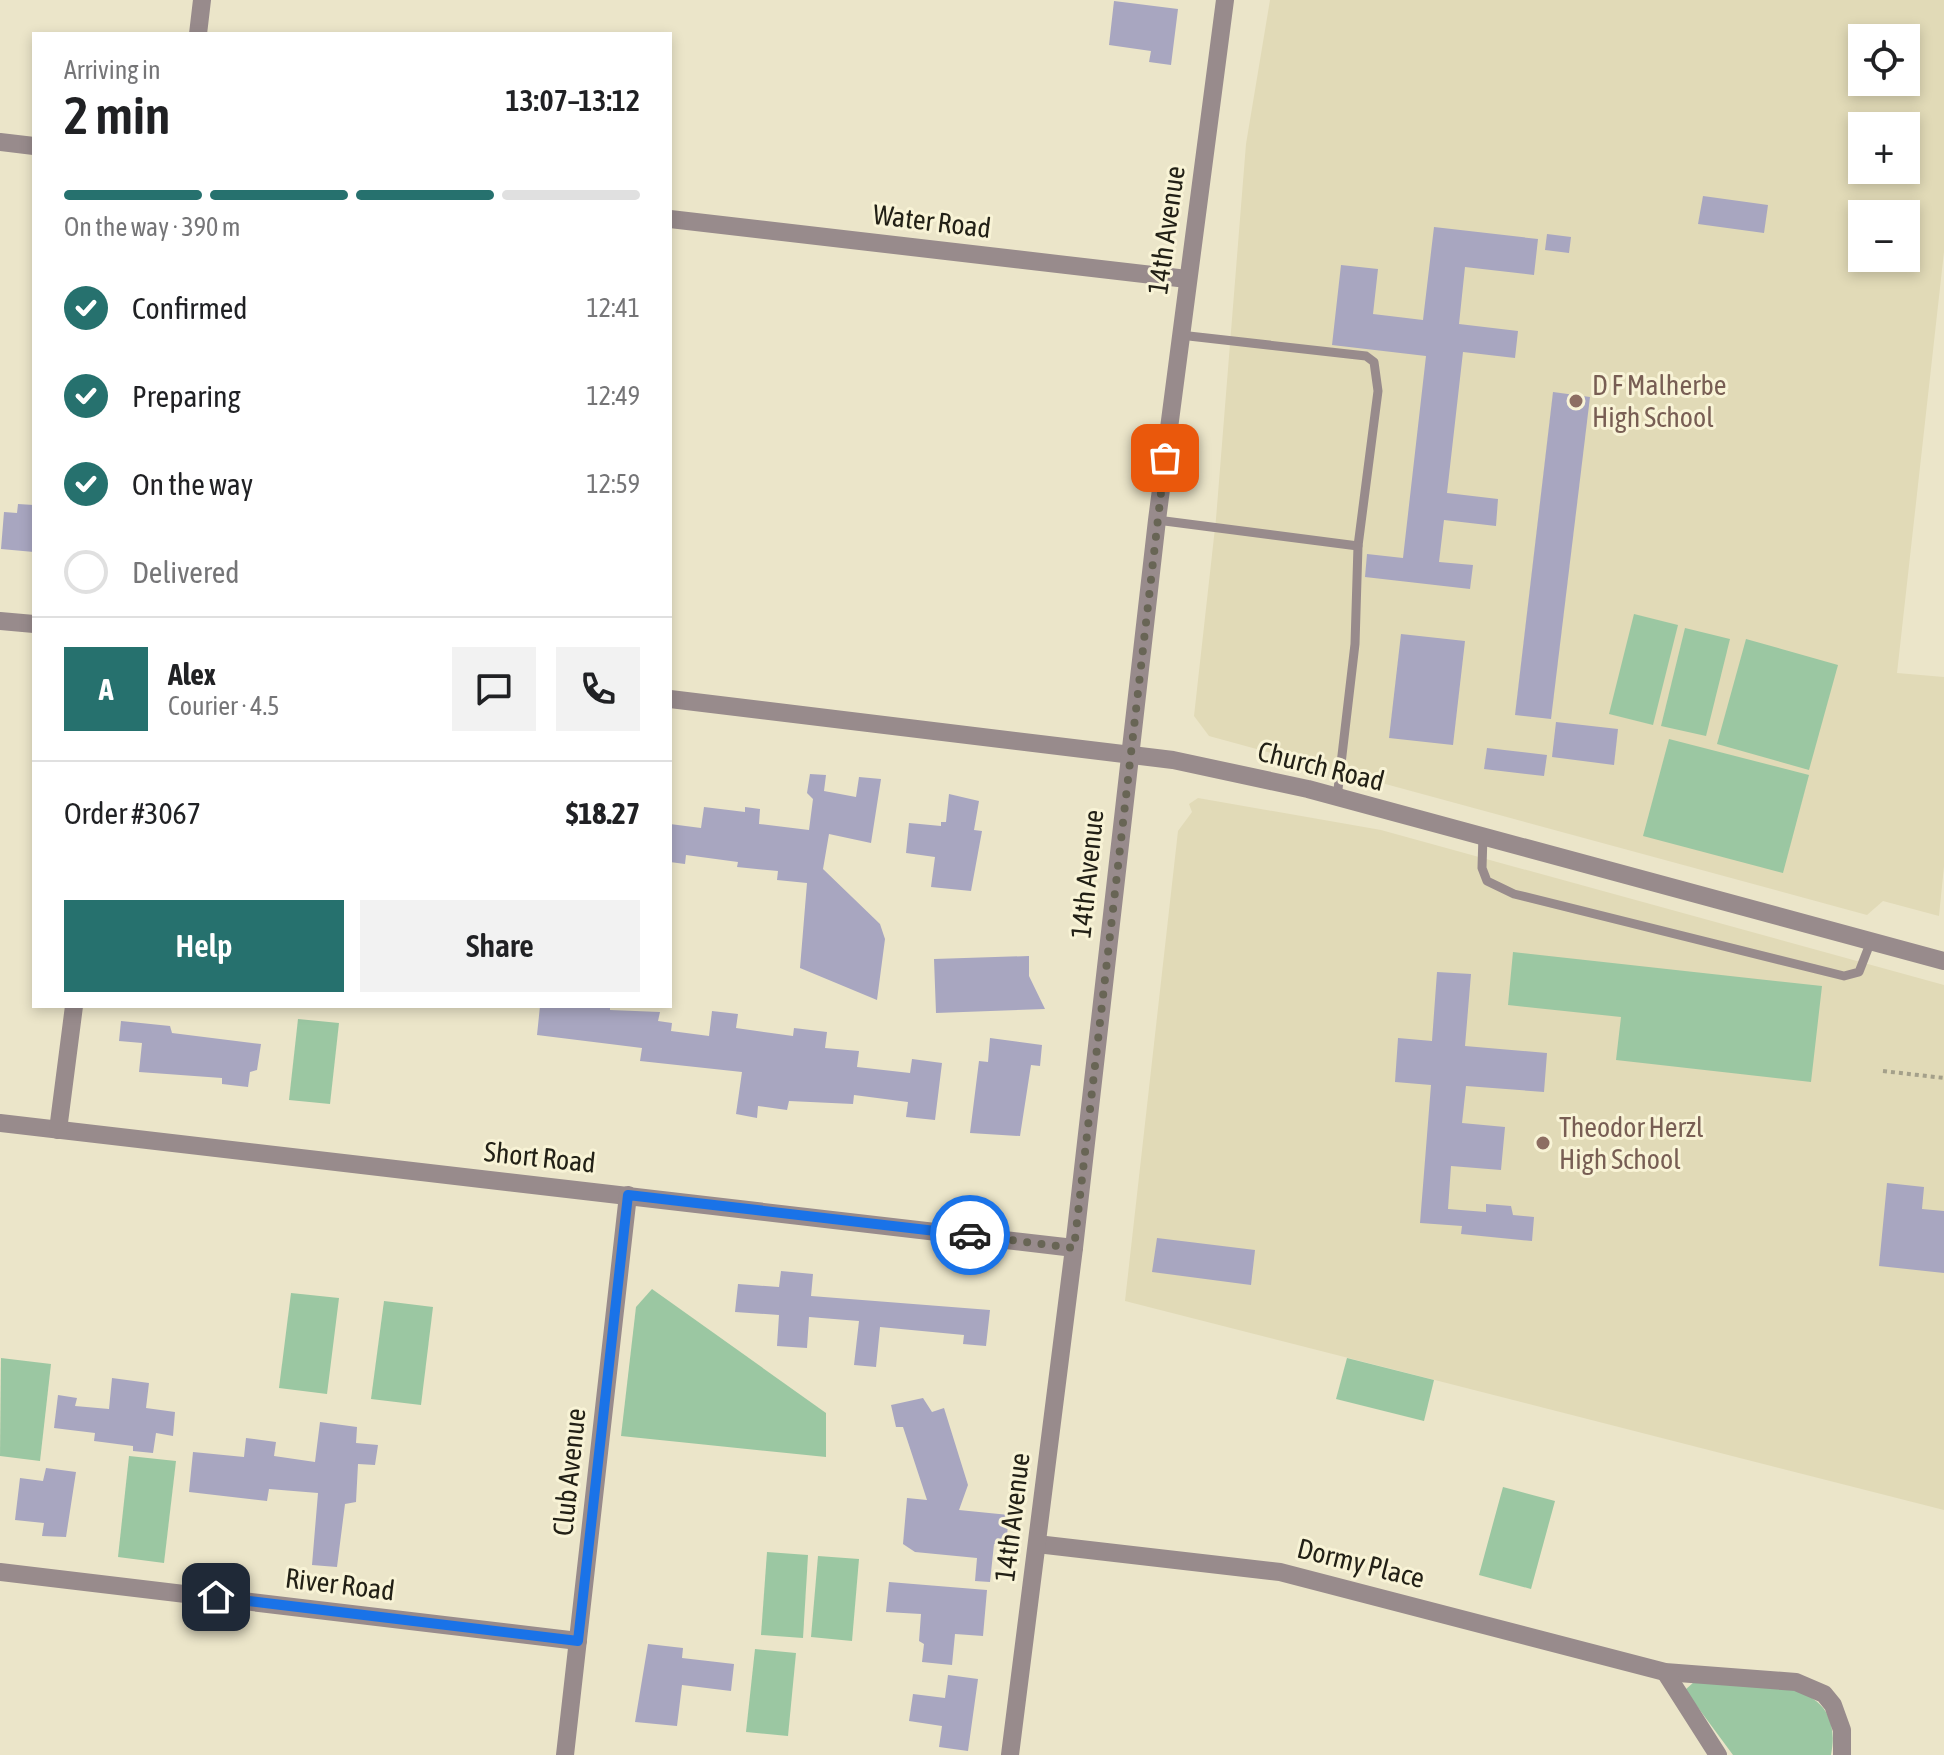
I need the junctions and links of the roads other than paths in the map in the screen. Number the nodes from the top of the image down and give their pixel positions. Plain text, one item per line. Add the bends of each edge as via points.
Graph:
1 (202, 0) edge
2 (1225, 0) edge
3 (198, 32) edge
4 (0, 142) edge
5 (32, 146) edge
6 (672, 219) edge
7 (1187, 279) junction
8 (1180, 335) junction
9 (1157, 520) junction
10 (1358, 546) junction
11 (0, 621) edge
12 (32, 624) edge
13 (672, 699) edge
14 (1129, 752) junction
15 (1337, 798) junction
16 (1483, 835) junction
17 (1871, 941) junction
18 (1944, 961) edge
19 (74, 1008) edge
20 (0, 1123) edge
21 (58, 1130) junction
22 (628, 1195) junction
23 (1074, 1248) junction
24 (1037, 1544) junction
25 (0, 1572) edge
26 (578, 1641) junction
27 (1665, 1672) junction
28 (565, 1755) edge
29 (1010, 1755) edge
30 (1718, 1755) edge
31 (1842, 1755) edge

1 - 3 street
2 - 7 street, 14th Avenue
4 - 5 street
6 - 7 street, Water Road
7 - 8 street, 14th Avenue
8 - 9 street, 14th Avenue
8 - 10 lane via 1366,356 1374,362 1378,391
9 - 10 lane
9 - 14 street, 14th Avenue
10 - 15 lane via 1355,644
11 - 12 street
13 - 14 street, Church Road
14 - 15 street, Church Road
14 - 23 street, 14th Avenue
15 - 16 street, Church Road
16 - 17 street, Church Road
16 - 17 lane via 1484,874 1498,889 1844,976 1859,972
17 - 18 street, Church Road
19 - 21 street
20 - 21 street, Short Road
21 - 22 street, Short Road
22 - 23 street, Short Road
22 - 26 street, Club Avenue
23 - 24 street, 14th Avenue
24 - 27 street, Dormy Place via 1292,1575
24 - 29 street, 14th Avenue
25 - 26 street, River Road
26 - 28 street, Club Avenue
27 - 30 street
27 - 31 street, Dormy Place via 1810,1686 1824,1694 1839,1715

